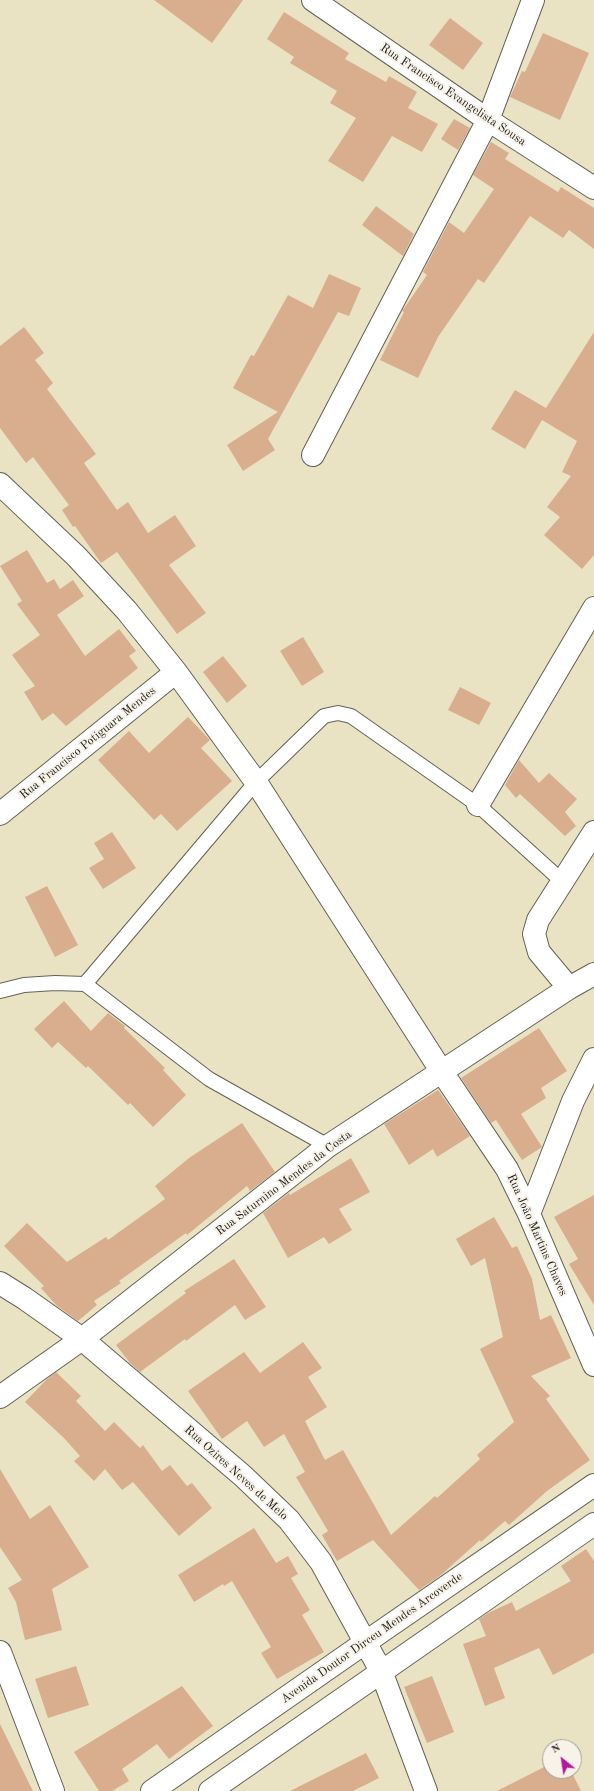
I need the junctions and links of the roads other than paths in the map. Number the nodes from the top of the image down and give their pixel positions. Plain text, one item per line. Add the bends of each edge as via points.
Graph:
1 (313, 0) edge
2 (533, 0) edge
3 (488, 120) junction
4 (594, 188) edge
5 (313, 455) dead end
6 (0, 484) edge
7 (594, 608) edge
8 (176, 672) junction
9 (256, 782) junction
10 (478, 805) junction
11 (0, 814) edge
12 (594, 832) edge
13 (563, 882) junction
14 (594, 974) edge
15 (85, 984) junction
16 (569, 988) junction
17 (0, 992) edge
18 (594, 1059) edge
19 (442, 1072) junction
20 (328, 1146) junction
21 (529, 1214) junction
22 (0, 1283) edge
23 (82, 1339) junction
24 (594, 1364) edge
25 (0, 1397) edge
26 (594, 1485) edge
27 (594, 1524) edge
28 (366, 1642) junction
29 (0, 1652) edge
30 (381, 1671) junction
31 (53, 1791) edge
32 (152, 1791) edge
33 (210, 1791) edge
34 (426, 1791) edge

1 - 3 street, Rua Francisco Evangelista Sousa
2 - 3 street
3 - 4 street, Rua Francisco Evangelista Sousa
3 - 5 street
6 - 8 street, Rua João Martins Chaves via 76,556 127,611
7 - 10 street
8 - 9 street, Rua João Martins Chaves
8 - 11 street, Rua Francisco Potiguara Mendes
9 - 10 lane via 324,716 338,713 352,716
9 - 15 lane
9 - 19 street, Rua João Martins Chaves
10 - 13 lane
12 - 13 street
13 - 16 street via 538,920 534,934 539,952
14 - 16 street, Rua Saturnino Mendes da Costa
15 - 17 lane via 24,985
15 - 20 lane via 209,1079
16 - 19 street, Rua Saturnino Mendes da Costa
18 - 21 street via 574,1101
19 - 20 street, Rua Saturnino Mendes da Costa
19 - 21 street, Rua João Martins Chaves via 507,1169
20 - 23 street, Rua Saturnino Mendes da Costa
21 - 24 street, Rua João Martins Chaves
22 - 23 street, Rua Ozires Neves de Melo
23 - 25 street, Rua Saturnino Mendes da Costa
23 - 28 street, Rua Ozires Neves de Melo via 243,1476 289,1520 321,1562
26 - 28 street, Avenida Doutor Dirceu Mendes Arcoverde
27 - 30 street
28 - 30 street, Rua Ozires Neves de Melo
28 - 32 street, Avenida Doutor Dirceu Mendes Arcoverde
29 - 31 street
30 - 33 street
30 - 34 street, Rua Ozires Neves de Melo

